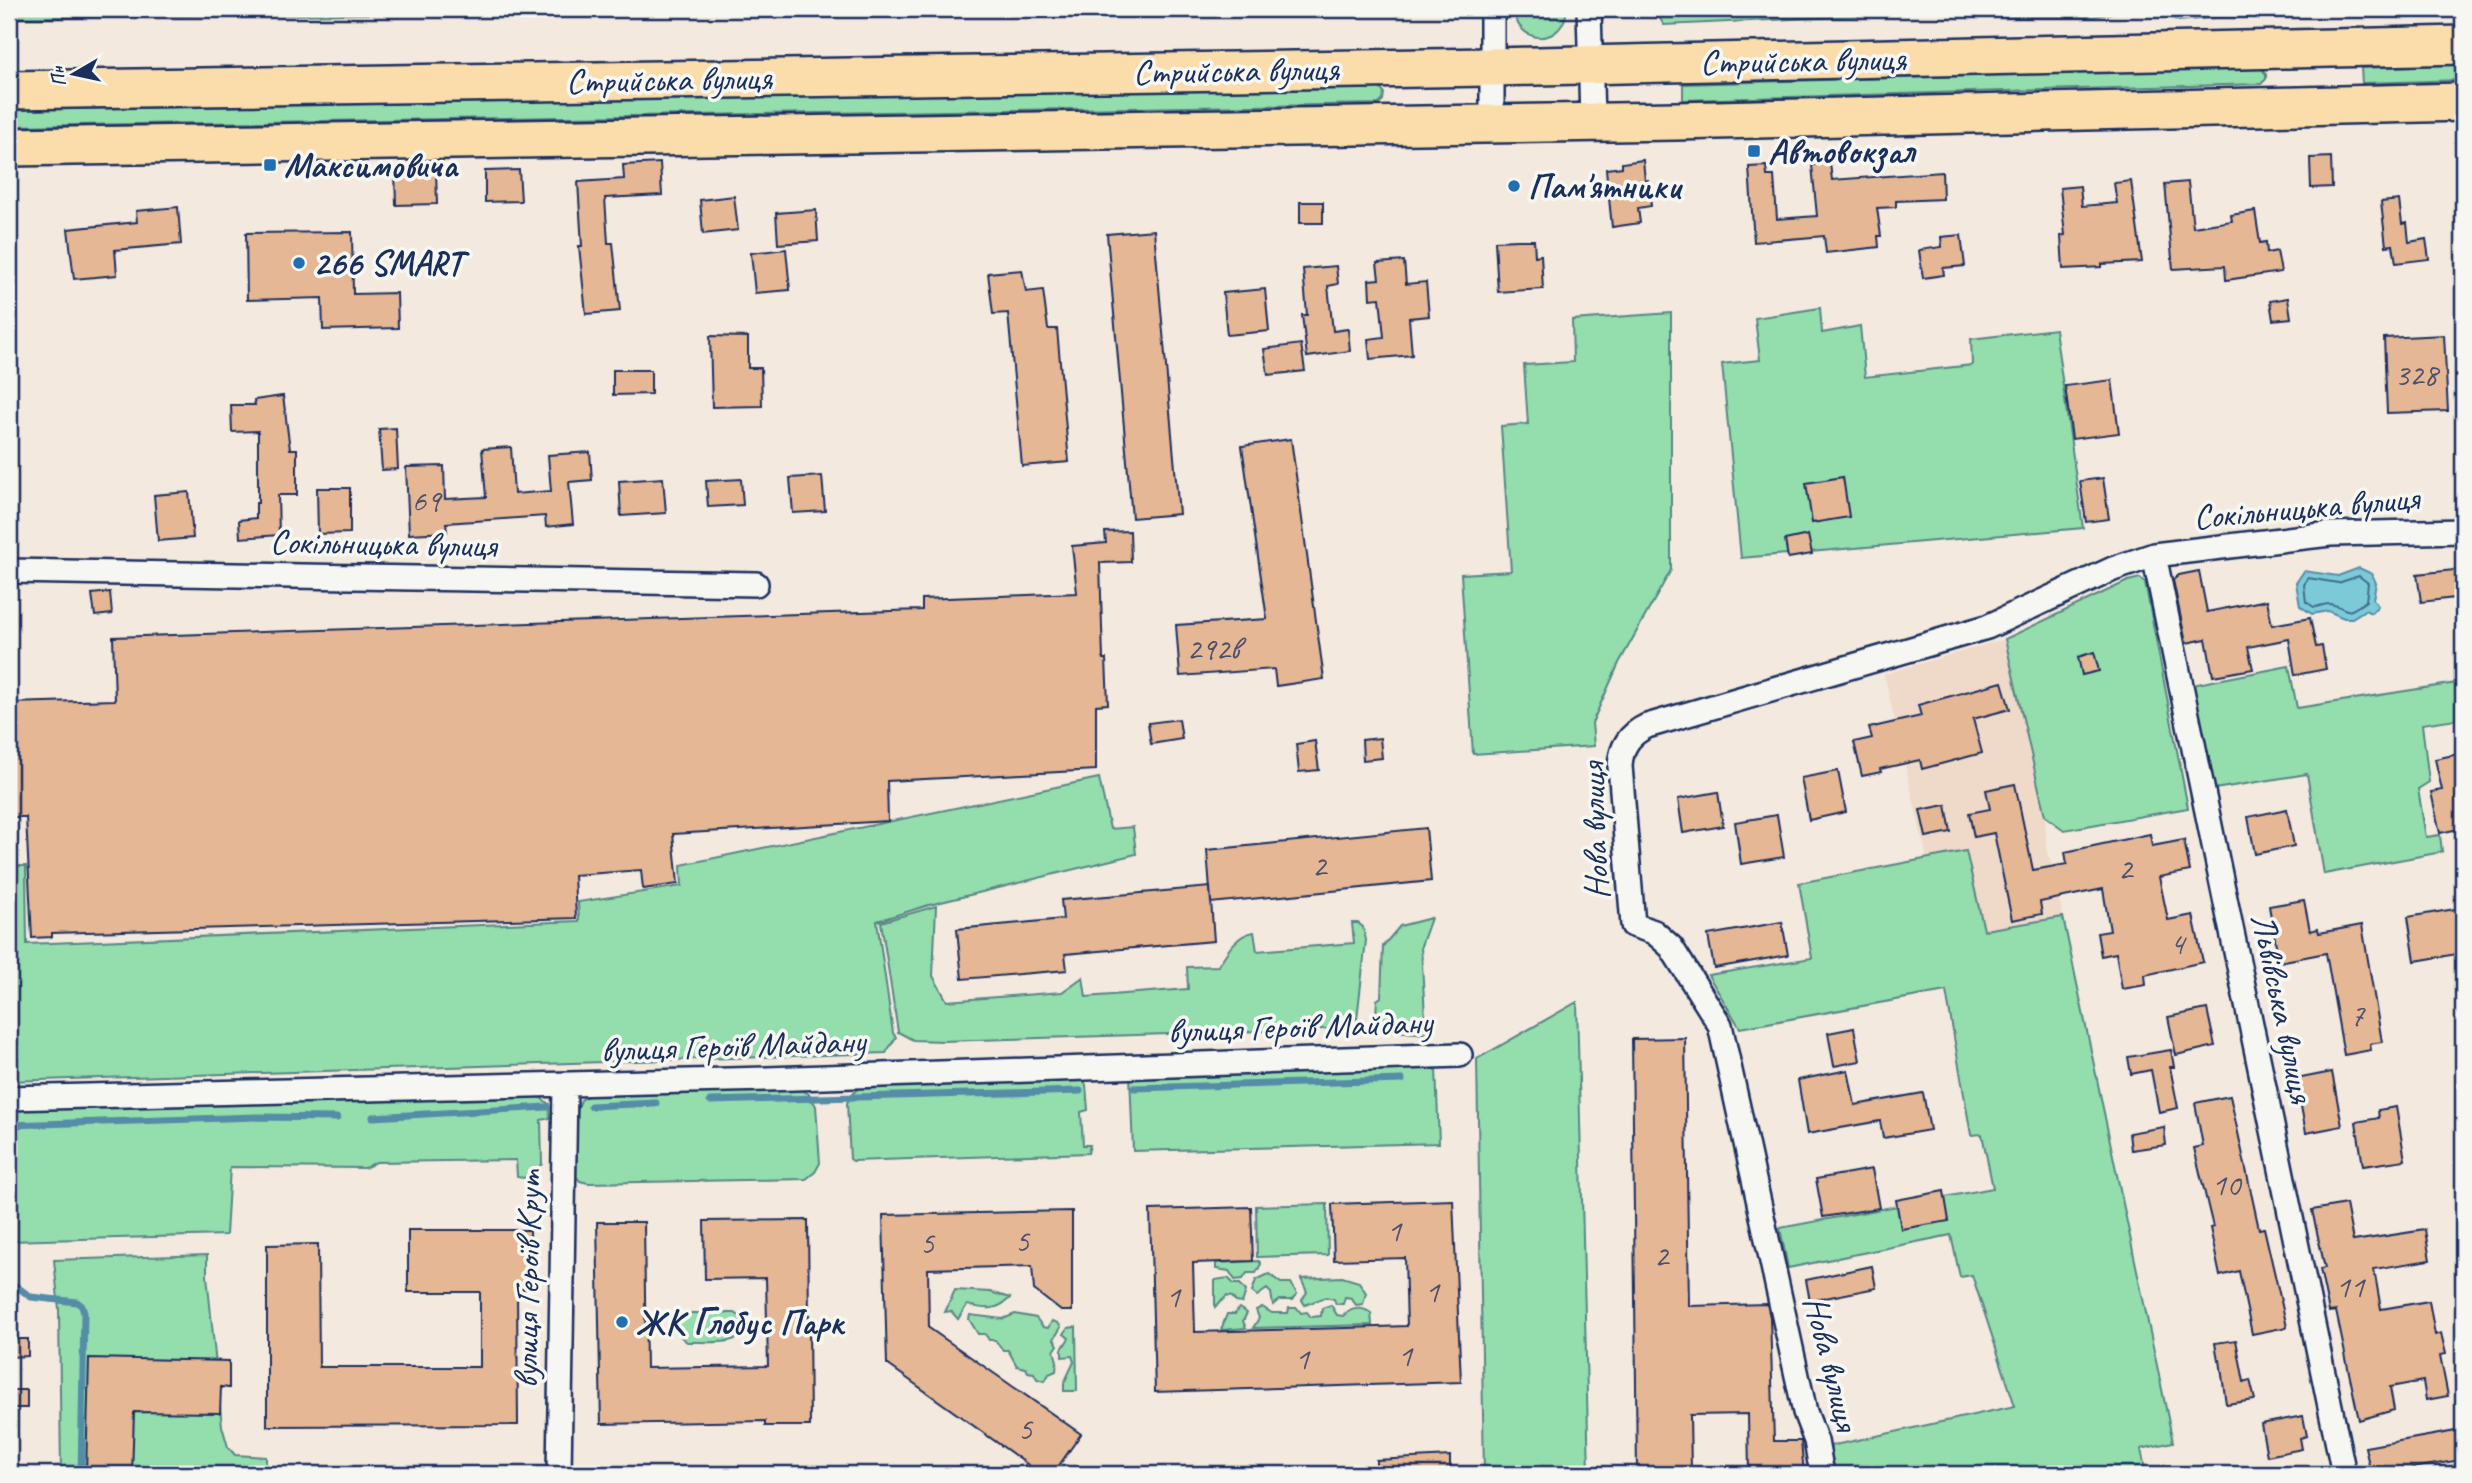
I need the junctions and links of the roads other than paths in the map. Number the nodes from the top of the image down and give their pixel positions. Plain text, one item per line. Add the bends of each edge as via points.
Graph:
1 (1492, 9) edge
2 (1589, 9) edge
3 (2463, 45) edge
4 (2301, 49) junction
5 (1652, 63) junction
6 (1590, 65) junction
7 (1491, 67) junction
8 (1385, 68) junction
9 (9, 90) edge
10 (2463, 102) edge
11 (2304, 105) junction
12 (1655, 120) junction
13 (1592, 121) junction
14 (1492, 123) junction
15 (1386, 125) junction
16 (9, 146) edge
17 (2463, 531) edge
18 (2154, 555) junction
19 (9, 571) edge
20 (756, 584) dead end
21 (1460, 1055) dead end
22 (565, 1085) junction
23 (9, 1098) edge
24 (559, 1474) edge
25 (1822, 1474) edge
26 (2344, 1474) edge

1 - 7 street
2 - 6 street
3 - 4 main road, Стрийська вулиця
4 - 5 main road, Стрийська вулиця
4 - 11 main road
5 - 6 main road, Стрийська вулиця
5 - 12 main road via 1644,95 1647,111
6 - 7 main road, Стрийська вулиця
6 - 13 street
7 - 8 main road, Стрийська вулиця
7 - 14 street
8 - 9 main road, Стрийська вулиця
8 - 15 main road via 1396,97
10 - 11 main road, Стрийська вулиця
11 - 12 main road, Стрийська вулиця
12 - 13 main road, Стрийська вулиця
13 - 14 main road, Стрийська вулиця
14 - 15 main road, Стрийська вулиця
15 - 16 main road, Стрийська вулиця
17 - 18 street, Сокільницька вулиця via 2330,534
18 - 25 street, Нова вулиця via 1987,627 1647,726 1630,737 1620,755 1633,925 1654,932 1671,947 1720,1025
18 - 26 street, Львівська вулиця
19 - 20 street, Сокільницька вулиця
21 - 22 street, вулиця Героїв Майдану
22 - 23 street, вулиця Героїв Майдану
22 - 24 street, вулиця Героїв Крут

